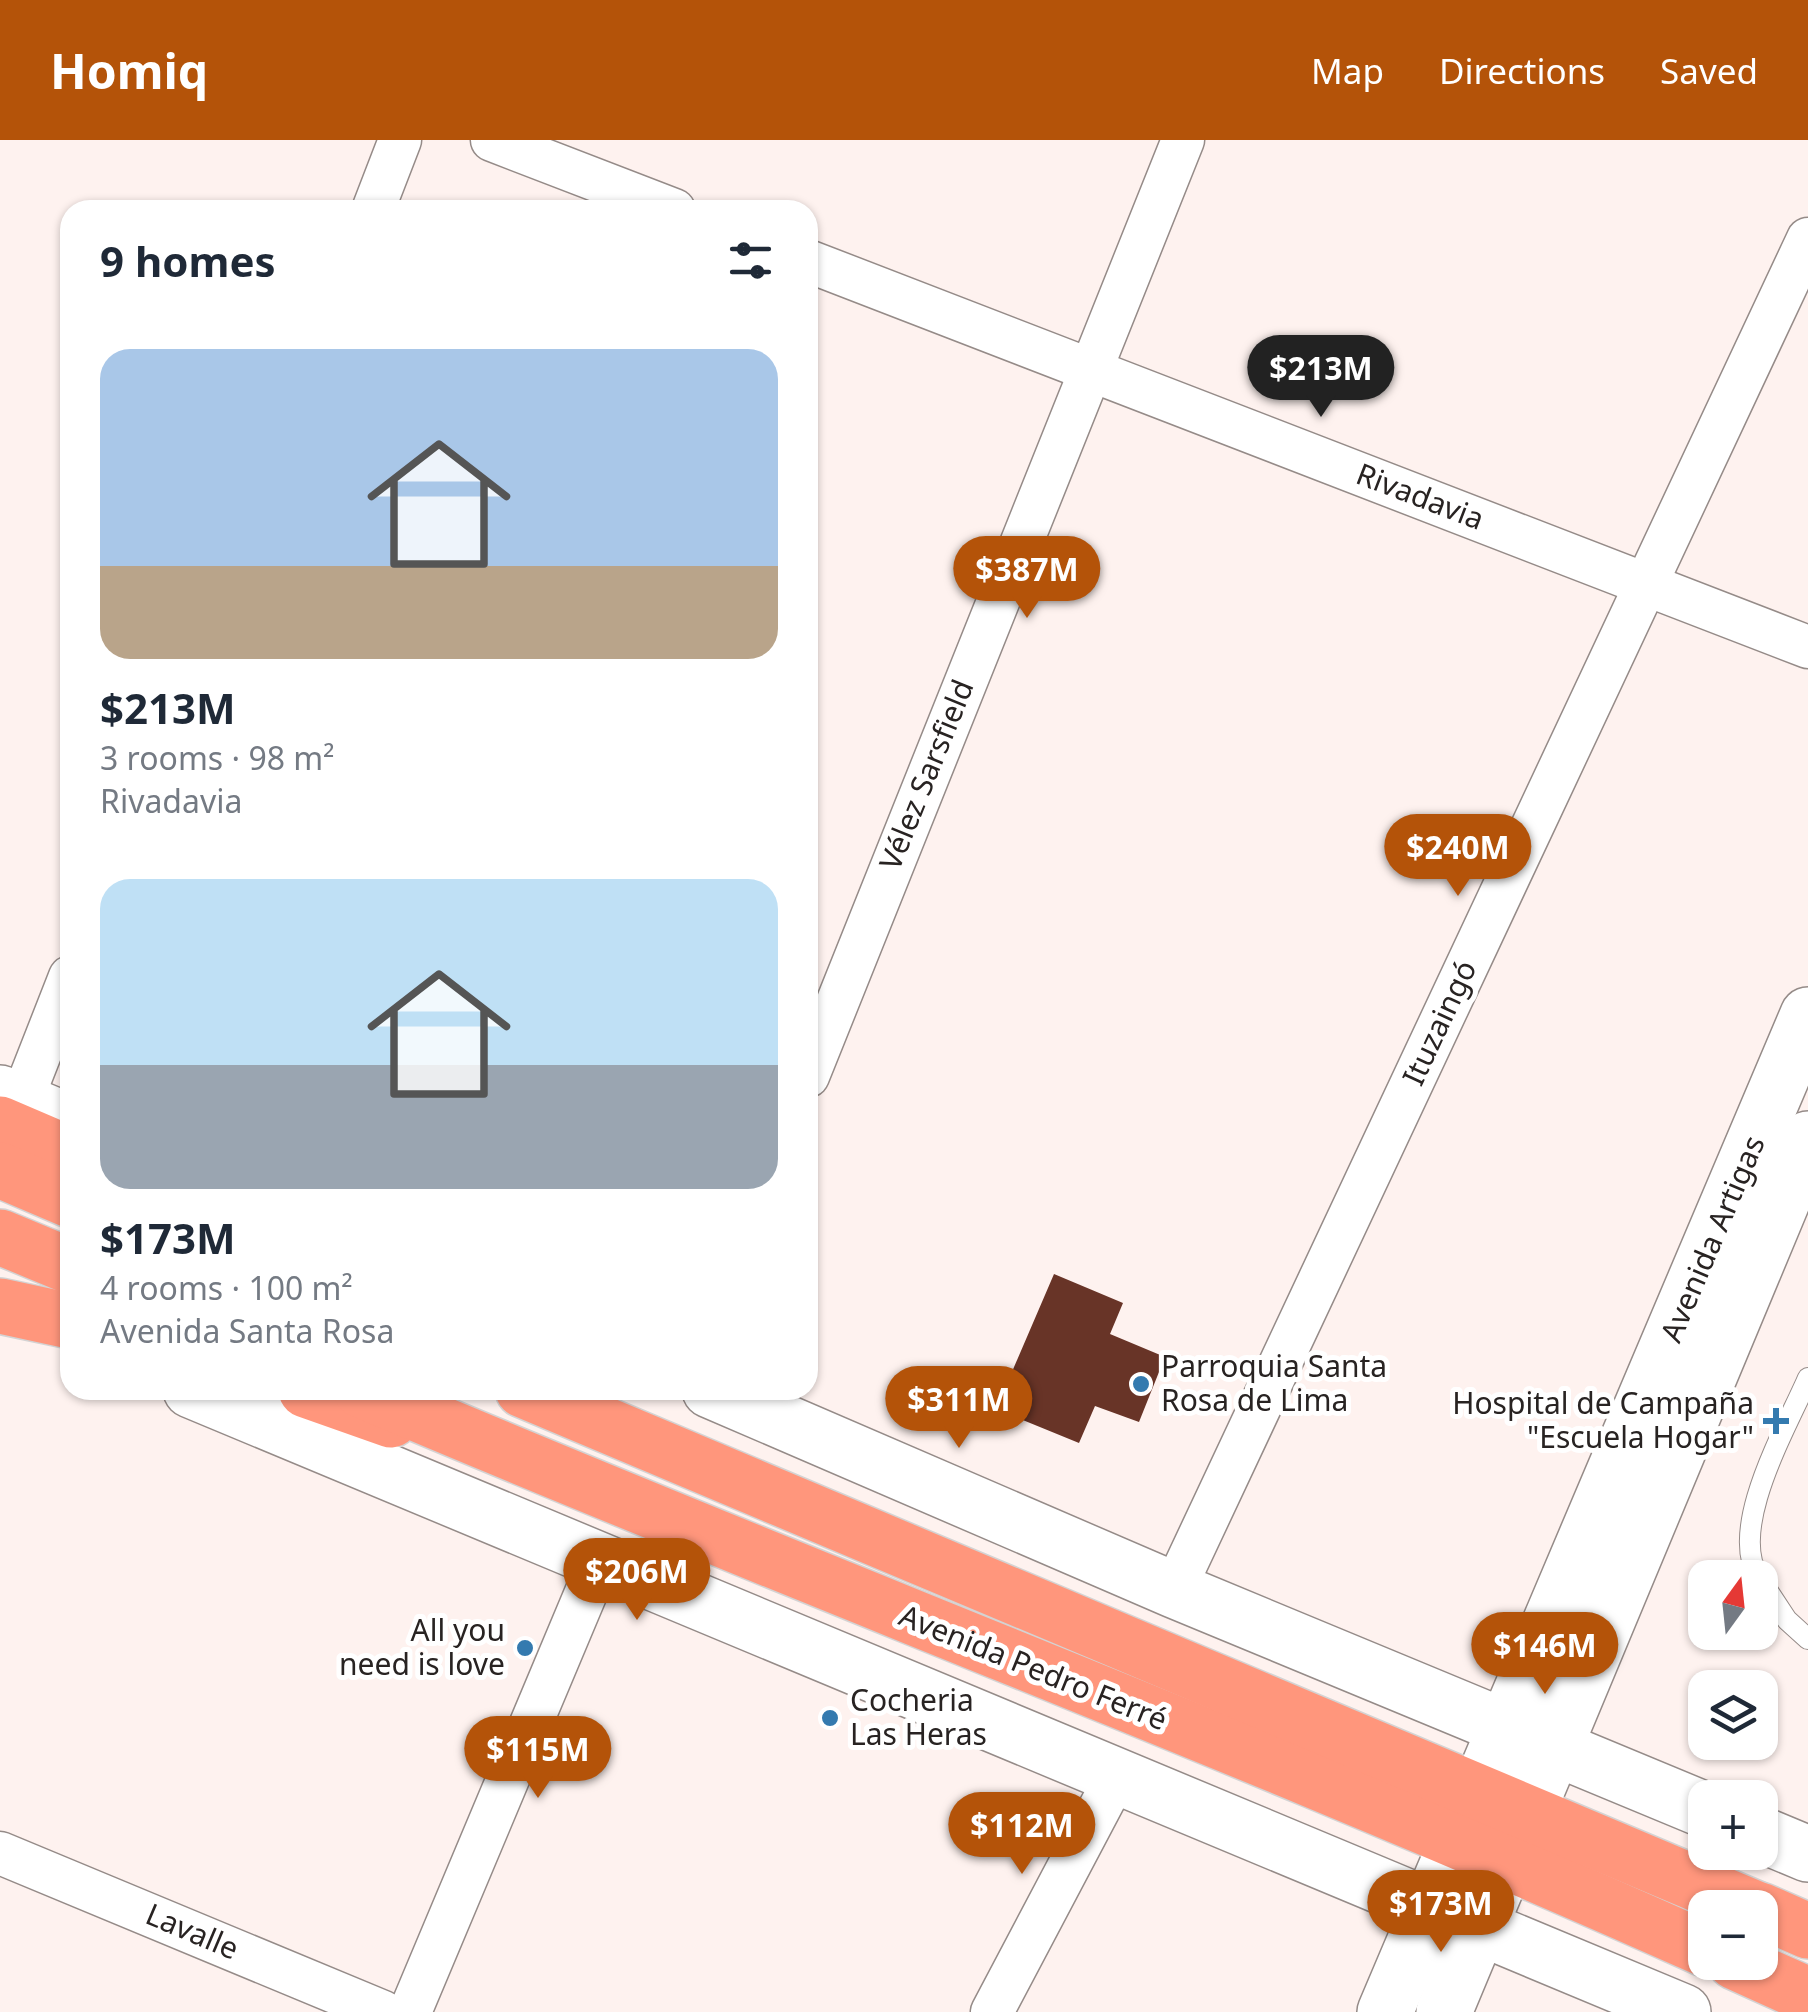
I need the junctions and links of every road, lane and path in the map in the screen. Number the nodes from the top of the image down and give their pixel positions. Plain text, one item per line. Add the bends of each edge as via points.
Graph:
1 (400, 140) edge
2 (492, 140) edge
3 (1182, 140) edge
4 (376, 200) edge
5 (648, 200) edge
6 (1808, 238) edge
7 (818, 265) edge
8 (1088, 369) junction
9 (1645, 584) junction
10 (1808, 647) edge
11 (60, 1005) edge
12 (1808, 1015) edge
13 (818, 1051) edge
14 (23, 1110) edge
15 (1808, 1139) edge
16 (60, 1145) edge
17 (0, 1170) edge
18 (60, 1196) edge
19 (0, 1236) edge
20 (60, 1262) edge
21 (0, 1308) edge
22 (60, 1319) edge
23 (60, 1335) edge
24 (1808, 1378) edge
25 (216, 1400) edge
26 (334, 1400) edge
27 (384, 1400) edge
28 (547, 1400) edge
29 (575, 1400) edge
30 (733, 1400) edge
31 (672, 1452) junction
32 (643, 1510) junction
33 (1751, 1560) edge
34 (599, 1562) junction
35 (1174, 1590) junction
36 (1778, 1606) edge
37 (1808, 1639) edge
38 (1531, 1738) junction
39 (1116, 1776) junction
40 (1504, 1801) junction
41 (1688, 1803) edge
42 (1778, 1842) edge
43 (1484, 1851) junction
44 (0, 1853) edge
45 (1808, 1854) edge
46 (1712, 1890) edge
47 (1457, 1916) junction
48 (1778, 1918) edge
49 (1808, 1931) edge
50 (1688, 1941) edge
51 (1775, 1980) edge
52 (1808, 1995) edge
53 (383, 2012) edge
54 (410, 2012) edge
55 (992, 2012) edge
56 (1386, 2012) edge
57 (1444, 2012) edge
58 (1684, 2012) edge

1 - 4 street
2 - 5 street
3 - 8 street, Vélez Sarsfield
6 - 9 street, Ituzaingó
7 - 8 street, Rivadavia
8 - 9 street, Rivadavia
8 - 13 street, Vélez Sarsfield
9 - 10 street, Rivadavia
9 - 35 street, Ituzaingó
11 - 14 street
12 - 38 main road, Avenida Artigas
14 - 16 highway
15 - 38 main road, Avenida Artigas
17 - 18 highway
19 - 20 highway
21 - 22 highway
21 - 23 main road
24 - 33 lane via 1751,1512
25 - 34 main road
26 - 32 highway
27 - 32 highway, Avenida Pedro Ferré
28 - 31 highway, Avenida Pedro Ferré
29 - 31 highway
30 - 35 main road
31 - 40 highway, Avenida Pedro Ferré
32 - 43 highway, Avenida Pedro Ferré
34 - 39 main road
34 - 54 street
35 - 38 main road
36 - 37 lane
38 - 40 main road, Avenida Artigas
38 - 41 main road
39 - 47 main road
39 - 55 street
40 - 43 main road, Avenida Artigas
40 - 46 highway, Avenida Pedro Ferré
42 - 45 main road
43 - 47 main road, Avenida Artigas
43 - 50 highway, Avenida Pedro Ferré
44 - 53 street, Lavalle
47 - 56 main road
47 - 57 main road
47 - 58 main road
48 - 49 highway, Avenida Pedro Ferré
51 - 52 highway

